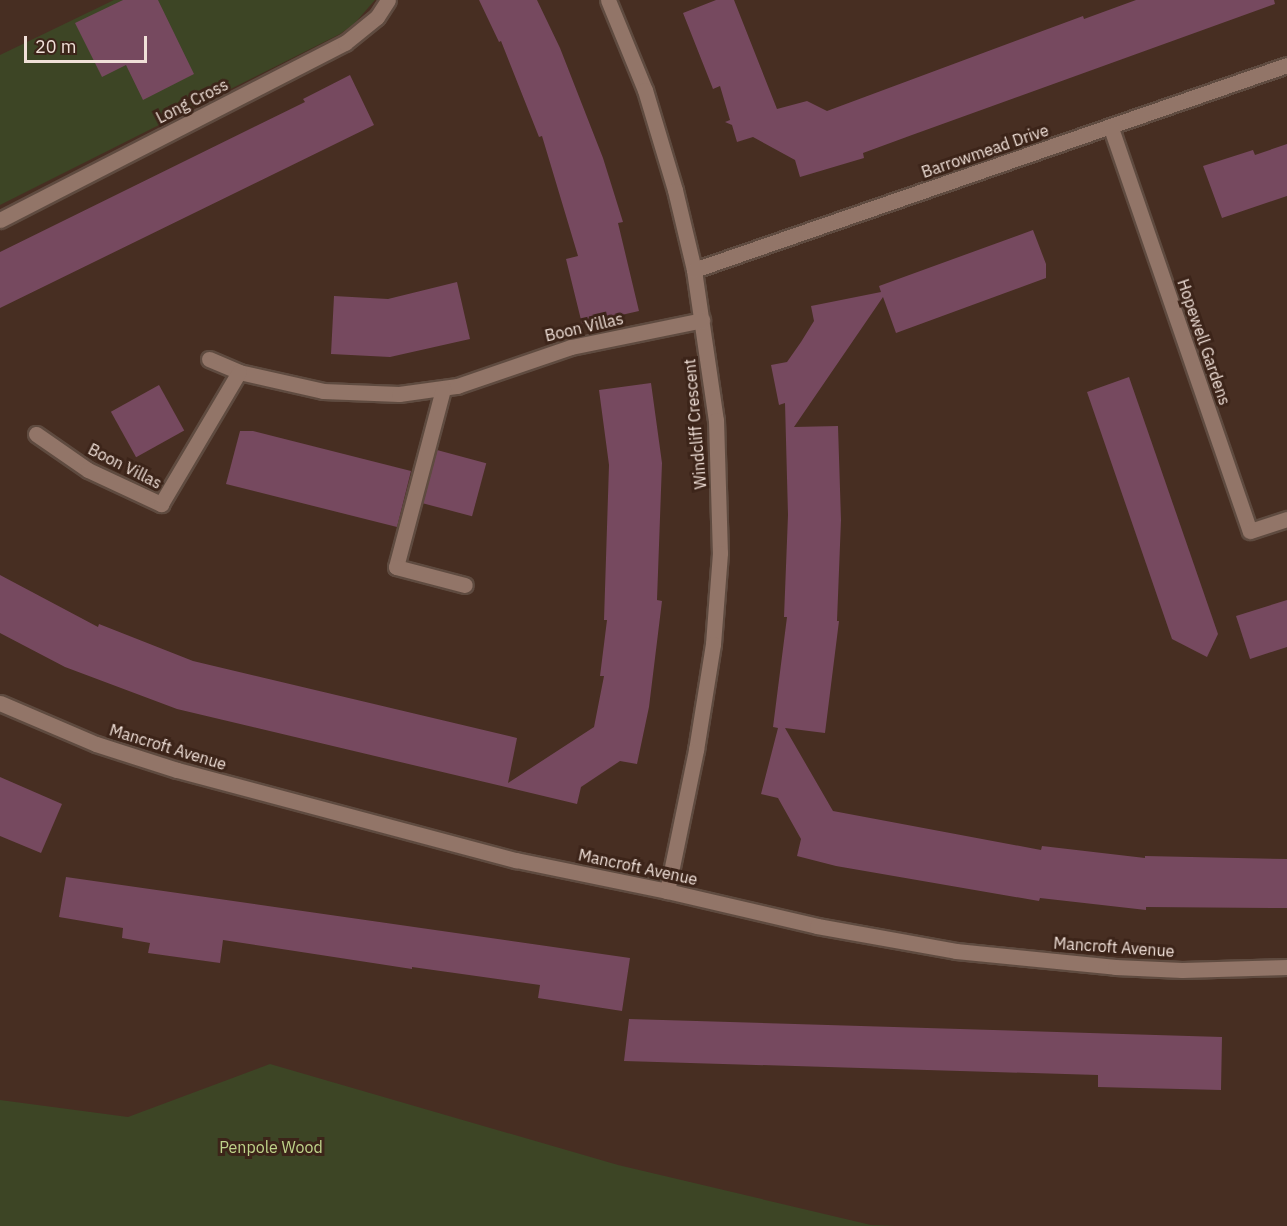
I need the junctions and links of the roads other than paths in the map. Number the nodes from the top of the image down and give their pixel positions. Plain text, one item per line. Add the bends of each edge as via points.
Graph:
1 (388, 0) edge
2 (608, 0) edge
3 (1287, 65) edge
4 (1111, 128) junction
5 (0, 220) edge
6 (694, 270) junction
7 (702, 320) junction
8 (209, 359) dead end
9 (239, 372) junction
10 (443, 389) junction
11 (36, 434) dead end
12 (1287, 519) edge
13 (465, 585) dead end
14 (0, 703) edge
15 (668, 891) junction
16 (1287, 967) edge

1 - 5 street, Long Cross via 377,17 345,43
2 - 6 street, Windcliff Crescent via 645,90
3 - 4 street, Barrowmead Drive
4 - 6 street, Barrowmead Drive
4 - 12 street, Hopewell Gardens via 1250,531
6 - 7 street, Windcliff Crescent
7 - 10 street, Boon Villas via 571,347
7 - 15 street, Windcliff Crescent via 716,420 720,553 713,644
8 - 9 street, Boon Villas
9 - 10 street, Boon Villas via 323,391 399,394
9 - 11 street, Boon Villas via 161,504 88,470
10 - 13 street via 396,567
14 - 15 street, Mancroft Avenue via 96,744 177,770 516,860
15 - 16 street, Mancroft Avenue via 817,926 956,951 1115,967

